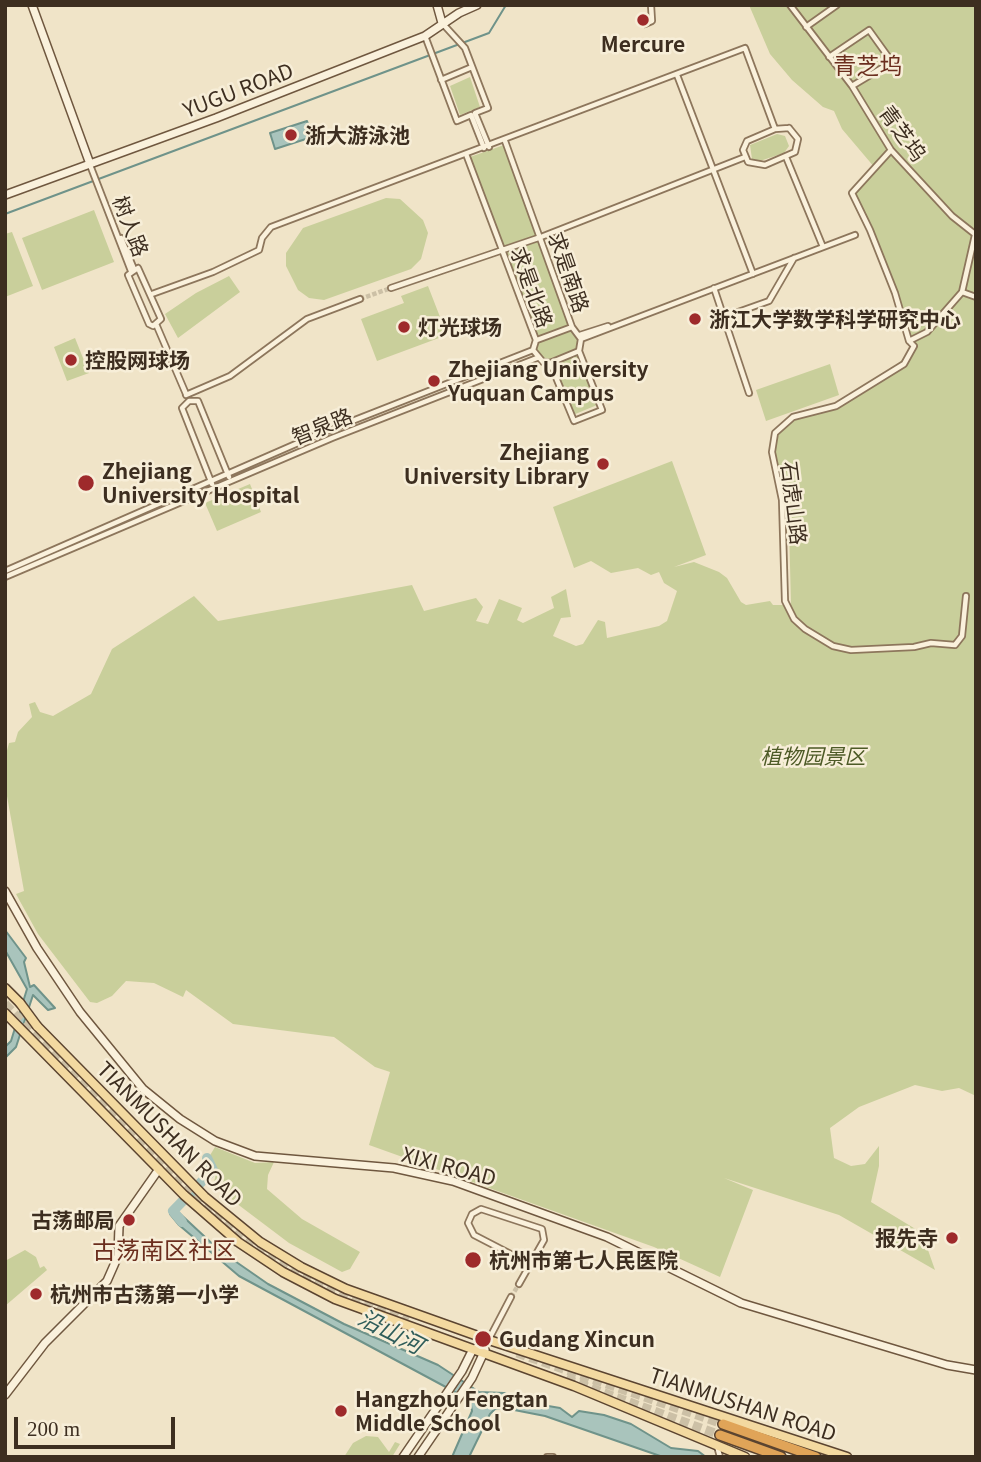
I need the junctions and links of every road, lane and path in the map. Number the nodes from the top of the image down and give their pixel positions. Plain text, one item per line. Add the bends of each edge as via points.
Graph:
1 (32, 5) edge
2 (437, 5) edge
3 (477, 5) edge
4 (651, 5) edge
5 (790, 5) edge
6 (837, 5) edge
7 (442, 23) junction
8 (645, 24) dead end
9 (806, 27) junction
10 (425, 36) junction
11 (829, 57) junction
12 (472, 67) junction
13 (677, 75) junction
14 (441, 80) junction
15 (852, 86) junction
16 (473, 114) junction
17 (775, 129) junction
18 (505, 141) junction
19 (486, 147) junction
20 (891, 150) junction
21 (466, 154) junction
22 (745, 157) junction
23 (786, 157) junction
24 (91, 168) junction
25 (712, 169) junction
26 (5, 195) edge
27 (855, 235) dead end
28 (975, 235) edge
29 (541, 237) junction
30 (823, 247) junction
31 (502, 250) junction
32 (794, 258) junction
33 (133, 270) junction
34 (753, 274) junction
35 (391, 288) tunnel mouth
36 (714, 288) junction
37 (962, 292) junction
38 (152, 294) junction
39 (976, 297) edge
40 (360, 299) tunnel mouth
41 (724, 317) junction
42 (156, 324) junction
43 (572, 327) junction
44 (581, 337) junction
45 (536, 340) junction
46 (909, 341) junction
47 (533, 350) junction
48 (579, 351) junction
49 (537, 358) junction
50 (550, 363) junction
51 (749, 393) dead end
52 (186, 395) junction
53 (189, 401) junction
54 (230, 479) junction
55 (213, 486) junction
56 (5, 571) edge
57 (5, 577) edge
58 (966, 596) dead end
59 (5, 891) edge
60 (7, 993) edge
61 (8, 1015) edge
62 (159, 1169) junction
63 (530, 1264) junction
64 (519, 1284) tunnel mouth
65 (511, 1297) tunnel mouth
66 (489, 1340) junction
67 (472, 1350) junction
68 (483, 1354) junction
69 (976, 1370) edge
70 (5, 1395) edge
71 (723, 1424) tunnel mouth
72 (720, 1435) tunnel mouth
73 (717, 1445) junction
74 (403, 1457) edge
75 (418, 1457) edge
76 (547, 1457) edge
77 (553, 1457) edge
78 (720, 1457) edge
79 (745, 1457) edge
80 (781, 1457) edge
81 (816, 1457) edge
82 (847, 1457) edge

1 - 24 main road
2 - 7 main road
3 - 7 main road, YUGU ROAD
4 - 8 street via 652,21
5 - 9 street, 青芝坞
6 - 9 street
7 - 10 main road, YUGU ROAD
7 - 12 street via 464,47
9 - 11 street, 青芝坞
10 - 14 street
10 - 24 main road, YUGU ROAD
11 - 15 street, 青芝坞
11 - 15 street via 869,30 892,62
12 - 14 street
12 - 16 street via 488,108
13 - 17 street via 745,48
13 - 18 street
13 - 25 street
14 - 16 street via 457,121
15 - 20 street, 青芝坞
16 - 19 street
17 - 22 street via 747,141
17 - 23 street via 789,128 798,139 797,149
18 - 19 street
18 - 29 street, 求是南路
19 - 21 street
20 - 28 street, 青芝坞
20 - 46 street via 852,193 895,293
21 - 31 street, 求是北路
21 - 38 street via 271,227 259,250
22 - 23 street via 758,166
22 - 25 street
23 - 30 street
24 - 26 main road, YUGU ROAD
24 - 33 street, 树人路
25 - 29 street
25 - 34 street
27 - 30 street
28 - 37 street
29 - 31 street
29 - 43 street, 求是南路
30 - 32 street
31 - 35 street
31 - 45 street, 求是北路
32 - 34 street
32 - 41 street via 769,301
33 - 38 street via 140,270
33 - 42 street via 128,275 149,324
34 - 36 street
36 - 41 street
36 - 44 street
37 - 39 street
37 - 46 street via 927,332
38 - 42 street via 161,319
40 - 52 street via 307,319 230,376
41 - 51 street
42 - 52 street
43 - 44 street, 求是南路
43 - 45 street
44 - 48 street, 求是南路
45 - 47 street, 求是北路
46 - 58 street, 石虎山路 via 914,346 904,364 836,406 793,416 775,433 772,452 783,512 785,601 804,629 833,646 851,650 955,645 962,636
47 - 49 street, 求是北路
47 - 54 street, 智泉路 via 314,436
48 - 50 street
48 - 50 street via 602,410 572,422
49 - 50 street, 求是北路
49 - 54 street, 智泉路
52 - 53 street
53 - 54 street via 198,401
53 - 55 street via 182,408
54 - 55 street, 智泉路
55 - 56 street, 智泉路
55 - 57 street, 智泉路
59 - 69 main road, XIXI ROAD via 49,967 127,1069 153,1099 215,1141 255,1156 394,1168 453,1181 607,1237 741,1303
60 - 66 main road, TIANMUSHAN ROAD, bridge via 193,1186 260,1241 346,1289
61 - 62 main road, TIANMUSHAN ROAD
62 - 67 main road, TIANMUSHAN ROAD via 238,1242 309,1287
62 - 70 main road via 118,1226 114,1270 45,1343
63 - 63 street via 544,1240 542,1229 481,1209 472,1214 468,1223 474,1235
63 - 64 street
65 - 66 street
66 - 67 main road
66 - 68 main road
66 - 82 main road, TIANMUSHAN ROAD
67 - 68 main road, TIANMUSHAN ROAD
67 - 74 main road
68 - 73 main road, TIANMUSHAN ROAD
68 - 75 main road via 472,1378
71 - 81 highway
72 - 80 highway
73 - 78 street
73 - 79 main road, TIANMUSHAN ROAD
76 - 77 street

